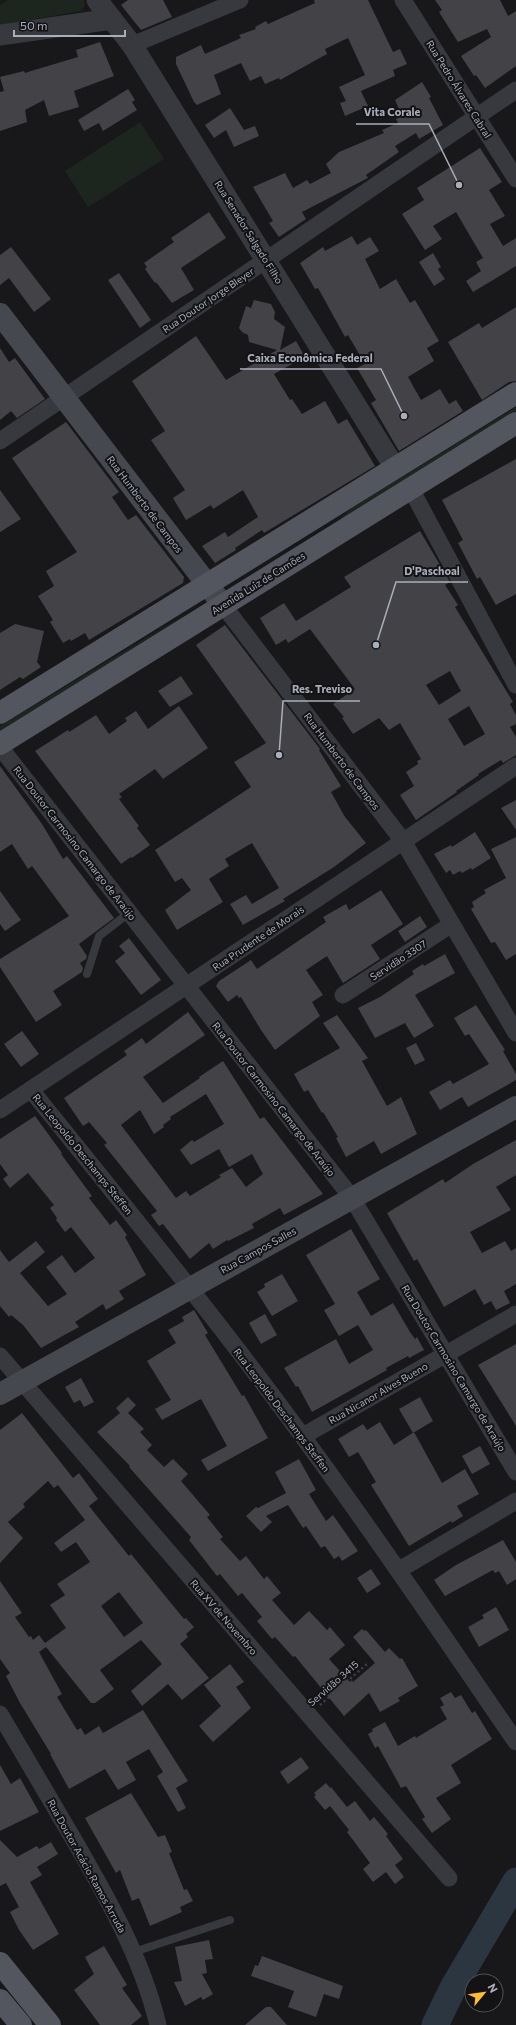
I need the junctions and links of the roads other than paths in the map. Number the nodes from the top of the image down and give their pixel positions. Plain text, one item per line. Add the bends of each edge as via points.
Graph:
1 (97, 0) edge
2 (240, 0) edge
3 (403, 0) edge
4 (112, 19) junction
5 (0, 35) edge
6 (132, 45) junction
7 (516, 90) edge
8 (477, 117) junction
9 (516, 179) edge
10 (266, 260) junction
11 (0, 314) edge
12 (516, 392) edge
13 (64, 398) junction
14 (516, 423) edge
15 (0, 441) edge
16 (395, 468) junction
17 (410, 489) junction
18 (207, 584) junction
19 (223, 605) junction
20 (516, 685) edge
21 (0, 713) edge
22 (0, 744) edge
23 (0, 747) edge
24 (516, 766) edge
25 (403, 841) junction
26 (129, 913) junction
27 (452, 924) junction
28 (87, 974) dead end
29 (186, 986) junction
30 (343, 995) dead end
31 (516, 1033) edge
32 (31, 1090) junction
33 (516, 1107) edge
34 (0, 1110) edge
35 (352, 1198) junction
36 (191, 1288) junction
37 (516, 1314) edge
38 (446, 1354) junction
39 (0, 1356) edge
40 (23, 1382) junction
41 (0, 1394) edge
42 (303, 1436) junction
43 (516, 1472) edge
44 (516, 1501) edge
45 (399, 1570) junction
46 (0, 1714) edge
47 (516, 1742) edge
48 (449, 1878) dead end
49 (230, 1920) dead end
50 (134, 1952) junction
51 (0, 1963) edge
52 (0, 2000) edge
53 (21, 2025) edge
54 (50, 2025) edge
55 (158, 2025) edge

1 - 4 street, Rua Senador Salgado Filho
2 - 6 street
3 - 8 street, Rua Pedro Álvares Cabral
4 - 5 street
4 - 6 street, Rua Senador Salgado Filho
6 - 10 street, Rua Senador Salgado Filho
7 - 8 street, Rua Doutor Jorge Bleyer
8 - 9 street, Rua Pedro Álvares Cabral
8 - 10 street, Rua Doutor Jorge Bleyer
10 - 13 street, Rua Doutor Jorge Bleyer
10 - 16 street, Rua Senador Salgado Filho
11 - 13 main road, Rua Humberto de Campos
12 - 16 main road
13 - 15 street, Rua Doutor Jorge Bleyer
13 - 18 main road, Rua Humberto de Campos
14 - 17 main road, Avenida Luiz de Camões
16 - 18 main road
17 - 19 main road, Avenida Luiz de Camões
17 - 20 street
18 - 19 main road, Rua Humberto de Campos
18 - 21 main road
19 - 22 main road, Avenida Luiz de Camões
19 - 25 street, Rua Humberto de Campos
23 - 26 street, Rua Doutor Carmosino Camargo de Araújo
24 - 25 street, Rua Prudente de Morais
25 - 27 street, Rua Humberto de Campos
25 - 29 street, Rua Prudente de Morais
26 - 28 lane via 99,936
26 - 29 street, Rua Doutor Carmosino Camargo de Araújo
27 - 30 street, Servidão 3307
27 - 31 street, Rua Humberto de Campos
29 - 32 street, Rua Prudente de Morais
29 - 35 street, Rua Doutor Carmosino Camargo de Araújo
32 - 34 street, Rua Prudente de Morais
32 - 36 street, Rua Leopoldo Deschamps Steffen
33 - 35 main road, Rua Campos Salles
35 - 36 main road, Rua Campos Salles
35 - 38 street, Rua Doutor Carmosino Camargo de Araújo
36 - 40 main road, Rua Campos Salles
36 - 42 street, Rua Leopoldo Deschamps Steffen
37 - 38 street, Rua Nicanor Alves Bueno
38 - 42 street, Rua Nicanor Alves Bueno
38 - 43 street, Rua Doutor Carmosino Camargo de Araújo
39 - 40 street, Rua XV de Novembro
40 - 41 main road, Rua Campos Salles
40 - 48 street, Rua XV de Novembro
42 - 45 street, Rua Leopoldo Deschamps Steffen
44 - 45 street
45 - 47 street, Rua Leopoldo Deschamps Steffen
46 - 50 street, Rua Doutor Acácio Ramos Arruda via 92,1872
49 - 50 lane
50 - 55 street, Rua Doutor Acácio Ramos Arruda via 151,1997
51 - 54 main road
52 - 53 main road

